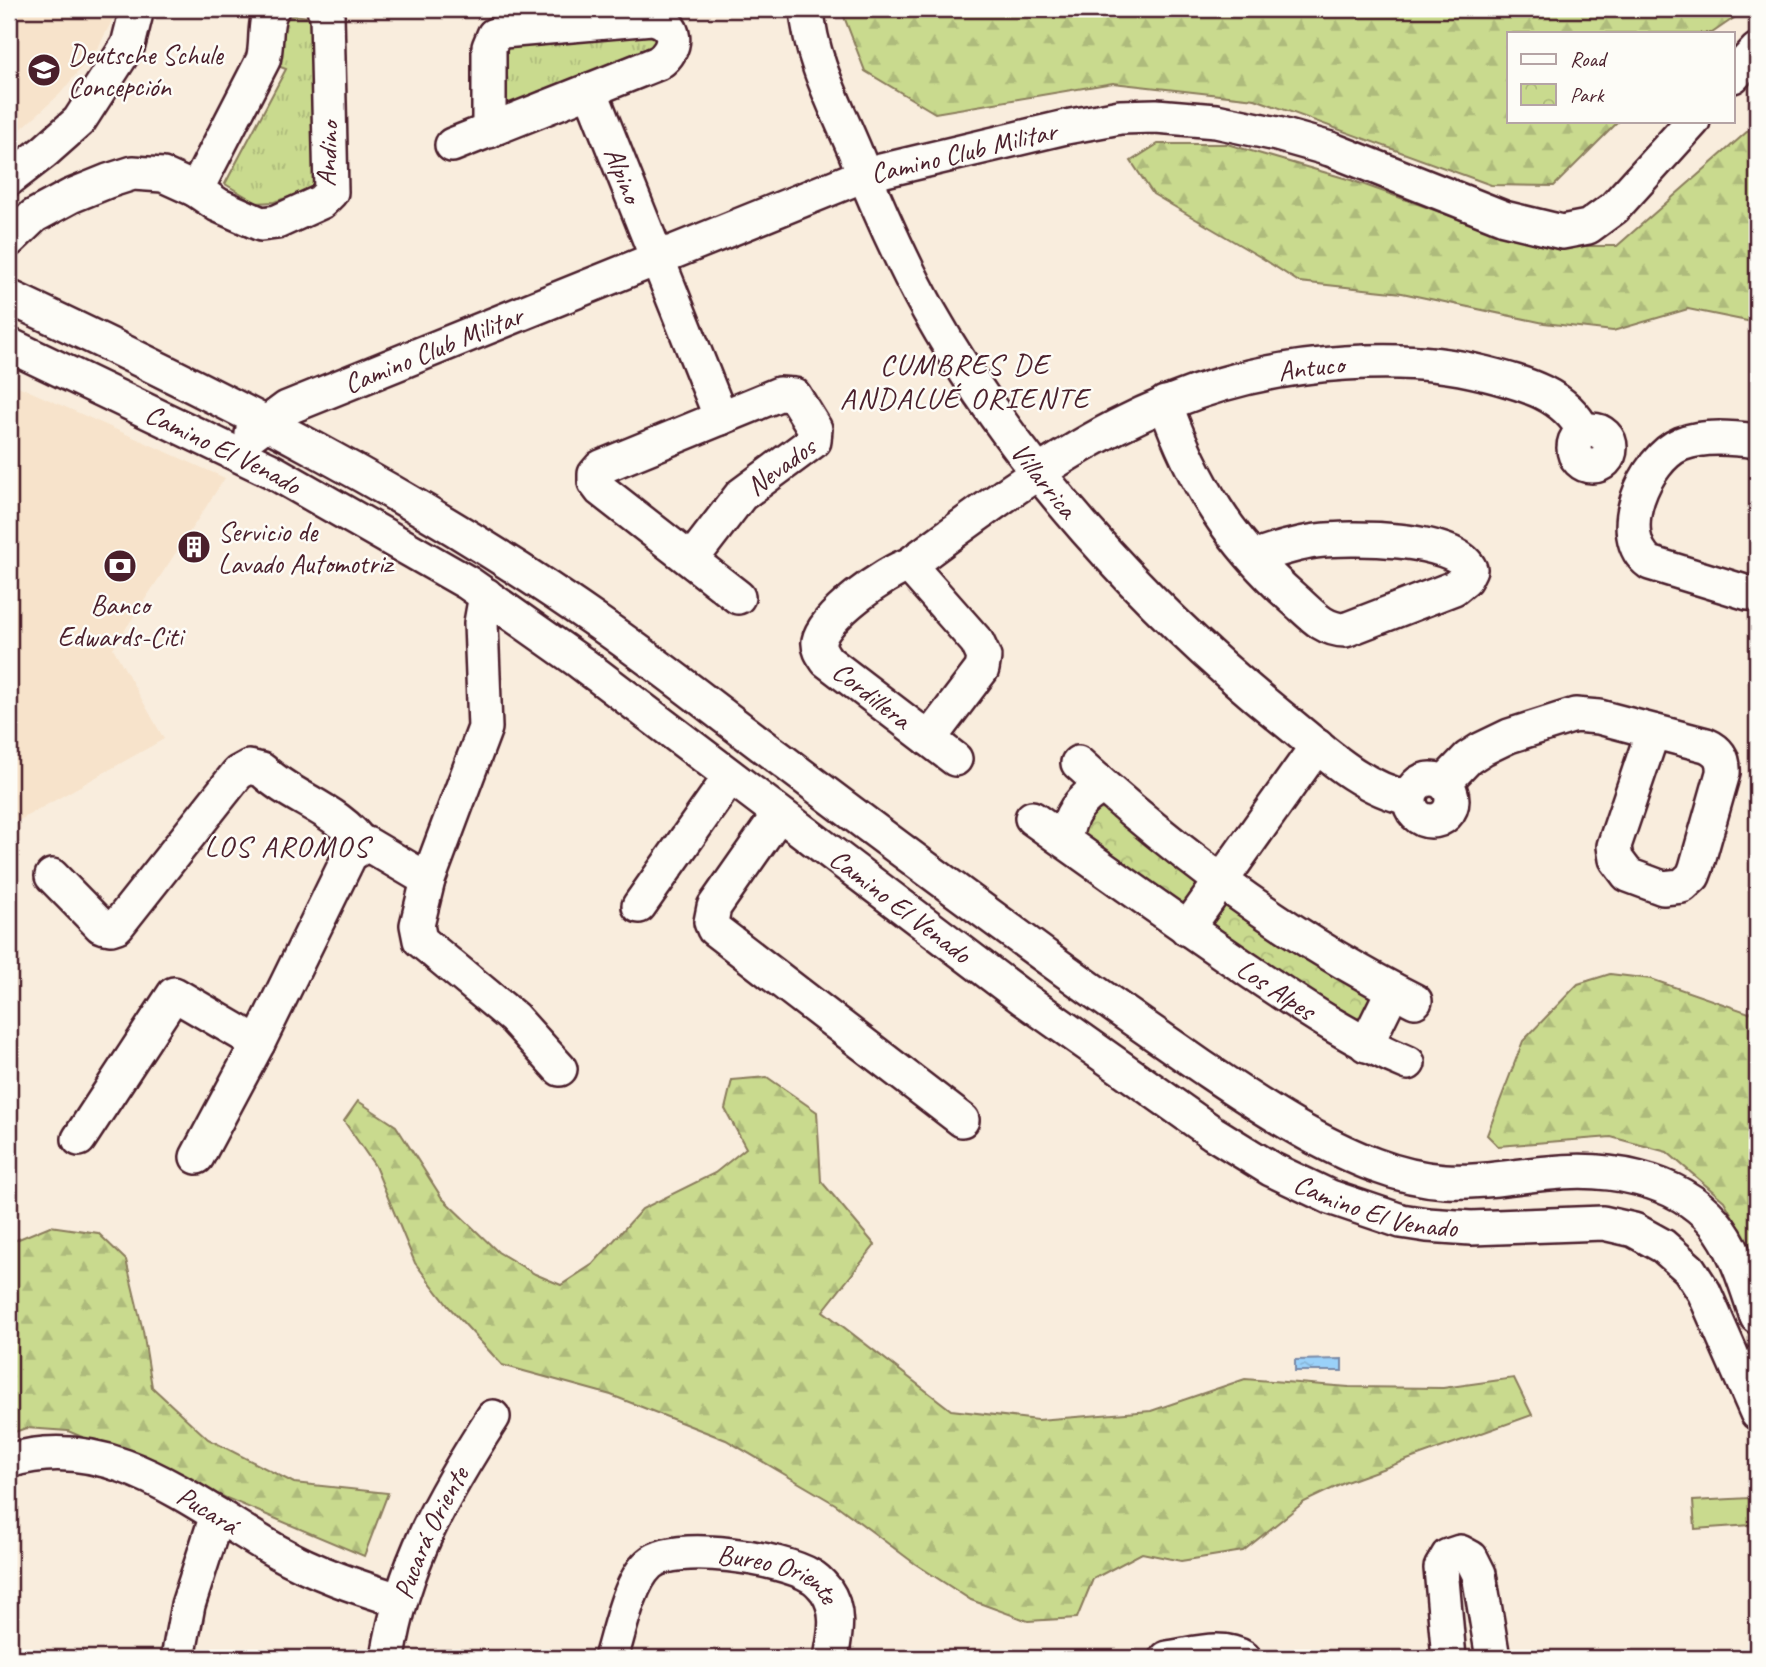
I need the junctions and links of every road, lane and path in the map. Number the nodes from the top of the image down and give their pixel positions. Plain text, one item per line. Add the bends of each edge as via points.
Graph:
1 (136, 9) edge
2 (272, 9) edge
3 (324, 9) edge
4 (807, 9) edge
5 (1757, 50) edge
6 (1734, 75) edge
7 (590, 90) junction
8 (1692, 122) edge
9 (489, 131) junction
10 (452, 145) dead end
11 (864, 174) junction
12 (9, 179) edge
13 (197, 190) junction
14 (9, 240) edge
15 (656, 259) junction
16 (9, 297) edge
17 (9, 345) edge
18 (1166, 403) junction
19 (721, 418) junction
20 (265, 422) junction
21 (1757, 440) edge
22 (232, 451) junction
23 (1040, 473) junction
24 (1644, 485) junction
25 (1253, 558) junction
26 (691, 560) junction
27 (909, 565) junction
28 (1757, 593) edge
29 (486, 595) junction
30 (738, 597) dead end
31 (1653, 731) junction
32 (1317, 746) junction
33 (1079, 763) dead end
34 (730, 777) junction
35 (1103, 786) junction
36 (779, 814) junction
37 (1032, 818) dead end
38 (1065, 841) junction
39 (363, 846) junction
40 (52, 876) dead end
41 (428, 880) junction
42 (1220, 881) junction
43 (639, 906) dead end
44 (1187, 929) junction
45 (1087, 987) junction
46 (1059, 1025) junction
47 (258, 1043) junction
48 (1366, 1045) junction
49 (1408, 1063) dead end
50 (560, 1069) dead end
51 (962, 1121) dead end
52 (79, 1139) dead end
53 (197, 1157) dead end
54 (1757, 1317) edge
55 (1757, 1413) edge
56 (493, 1417) dead end
57 (9, 1461) edge
58 (217, 1515) junction
59 (400, 1600) junction
60 (178, 1658) edge
61 (388, 1658) edge
62 (611, 1658) edge
63 (831, 1658) edge
64 (1167, 1658) edge
65 (1244, 1658) edge
66 (1448, 1658) edge
67 (1493, 1658) edge

1 - 12 street via 128,45 79,121
2 - 13 street via 263,60
3 - 13 street, Andino via 328,27 329,195 277,222 261,224 225,209
4 - 11 street, Villarrica via 819,64
5 - 6 street
7 - 9 street
7 - 9 street via 663,59 672,48 668,26 652,18 494,35 489,47
7 - 15 street, Alpino
8 - 11 street, Camino Club Militar via 1614,208 1588,227 1562,232 1504,218 1330,149 1252,128 1181,117 1120,117
9 - 10 street
11 - 15 street, Camino Club Militar
11 - 23 street, Villarrica via 930,312 982,395
13 - 14 street, Andino via 163,175 133,173 71,196 34,216
15 - 19 street
15 - 20 street, Camino Club Militar via 287,408
16 - 20 street, Camino El Venado
17 - 22 street, Camino El Venado
18 - 23 street, Antuco via 1100,433
18 - 24 street, Antuco via 1276,371 1361,362 1473,370 1542,392 1568,408 1584,432 1575,445 1579,460 1594,466 1607,457
18 - 25 street via 1206,496
19 - 26 street, Nevados via 601,467 594,478 601,490
19 - 26 street, Nevados via 790,393 798,398 815,437 808,448 741,495
20 - 22 street, Camino Club Militar
20 - 45 street, Camino El Venado via 419,506 608,629
21 - 24 street via 1714,439 1680,445 1662,458
22 - 29 street, Camino El Venado
23 - 27 street, Cordillera
23 - 32 street, Villarrica via 1102,547 1178,625
24 - 28 street via 1632,533 1644,559
25 - 25 street via 1321,622 1337,629 1446,592 1465,579 1470,569 1462,558 1444,549 1374,540 1319,541
26 - 30 street, Nevados
27 - 27 street, Cordillera via 892,572 838,613 819,639 819,649 827,661 942,749 984,657 977,642
29 - 34 street, Camino El Venado
29 - 41 street via 481,623 485,728
31 - 31 street via 1712,748 1724,765 1693,876 1682,886 1669,889 1628,875 1614,853
31 - 32 street, Villarrica via 1599,716 1564,717 1482,749 1444,783 1426,779 1415,786 1409,798 1372,784
32 - 42 street
33 - 35 street, Los Alpes
34 - 36 street, Camino El Venado
34 - 43 street
35 - 38 street via 1075,808
35 - 42 street, Los Alpes
36 - 46 street, Camino El Venado
36 - 51 street via 714,907 710,922 714,929
37 - 38 street, Los Alpes
38 - 44 street, Los Alpes
39 - 40 street via 341,822 262,770 249,767 238,774 117,926 102,926
39 - 41 street via 375,847
39 - 47 street via 350,855
41 - 50 street via 417,925 420,940 514,1018
42 - 44 street
42 - 48 street, Los Alpes via 1404,996
44 - 48 street, Los Alpes
45 - 46 street
45 - 54 street, Camino El Venado via 1275,1115 1385,1169 1449,1181 1583,1172 1650,1181 1675,1193 1713,1220 1730,1246
46 - 55 street, Camino El Venado via 1245,1154 1361,1209 1427,1226 1603,1223 1645,1235 1680,1259 1697,1280
47 - 52 street via 174,994
47 - 53 street
48 - 49 street, Los Alpes
56 - 59 street, Pucará Oriente via 431,1521
57 - 58 street, Pucará via 51,1453 108,1460 157,1479
58 - 59 street, Pucará via 310,1568
58 - 60 street via 188,1605
59 - 61 street, Pucará Oriente
62 - 63 street, Bureo Oriente via 638,1578 651,1563 672,1554 728,1555 811,1575 834,1606
64 - 65 street via 1222,1651
66 - 67 street via 1440,1574 1445,1560 1455,1552 1468,1555 1477,1568

